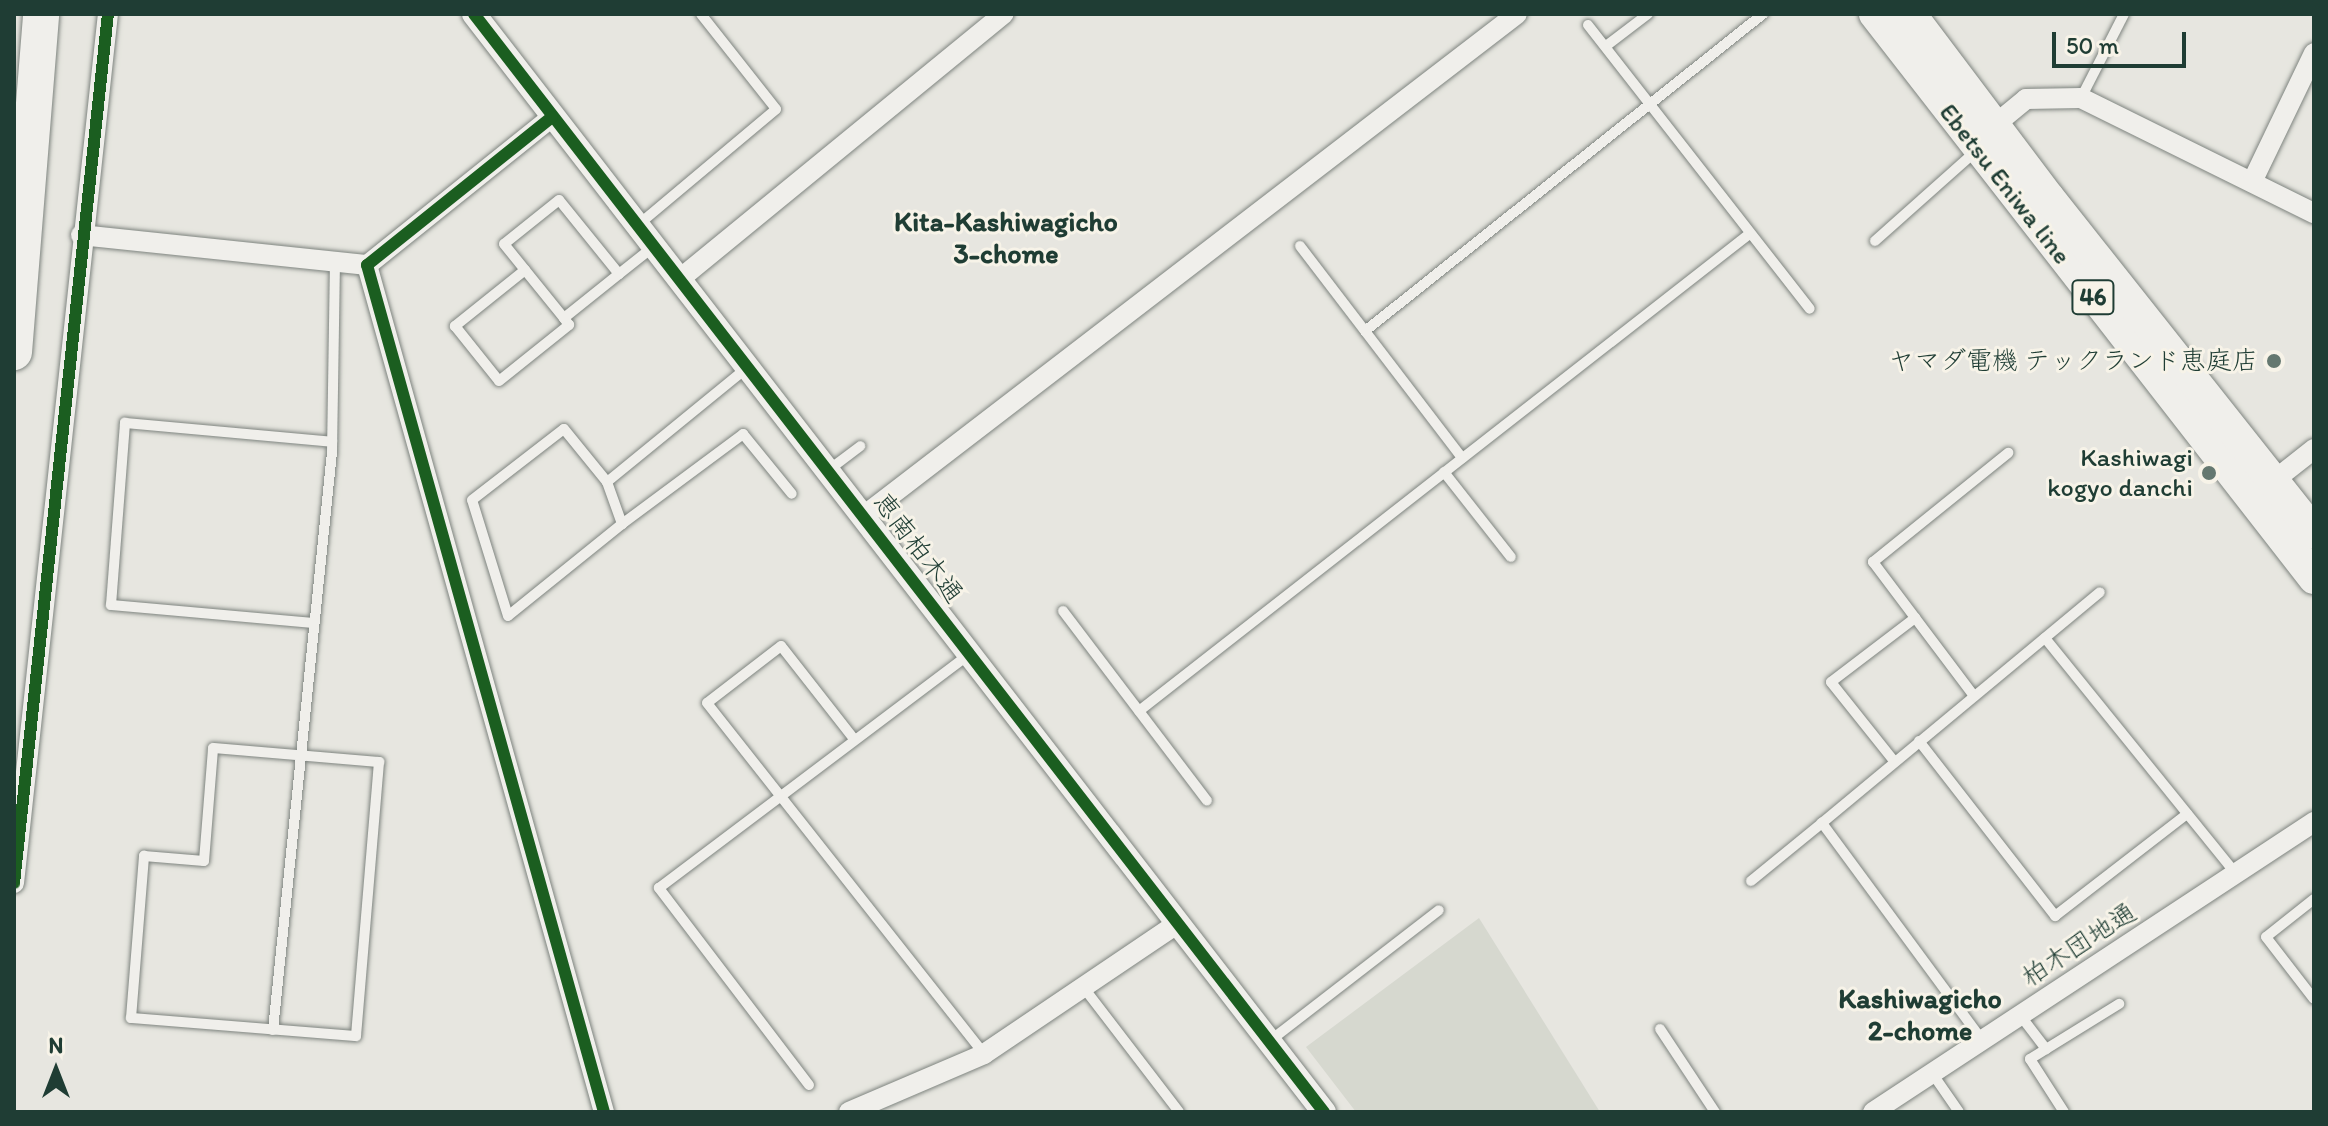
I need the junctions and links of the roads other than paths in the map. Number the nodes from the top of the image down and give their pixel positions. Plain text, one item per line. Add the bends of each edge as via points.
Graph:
1 (41, 14) edge
2 (108, 14) edge
3 (474, 14) edge
4 (701, 14) edge
5 (1004, 14) edge
6 (1517, 14) edge
7 (1648, 14) edge
8 (1875, 14) edge
9 (1910, 14) edge
10 (2124, 14) edge
11 (1755, 16) edge
12 (1588, 25) dead end
13 (1606, 46) junction
14 (2313, 56) edge
15 (2081, 98) junction
16 (1651, 102) junction
17 (552, 117) junction
18 (1984, 136) junction
19 (2252, 182) junction
20 (2314, 213) edge
21 (638, 225) junction
22 (81, 235) junction
23 (1748, 235) junction
24 (1875, 241) dead end
25 (655, 246) junction
26 (1300, 246) dead end
27 (335, 262) junction
28 (367, 265) junction
29 (525, 270) junction
30 (619, 274) junction
31 (681, 278) junction
32 (1810, 309) dead end
33 (564, 318) junction
34 (1365, 331) junction
35 (14, 352) edge
36 (750, 366) junction
37 (332, 442) junction
38 (860, 446) dead end
39 (2314, 449) edge
40 (2008, 453) dead end
41 (1462, 458) junction
42 (830, 469) junction
43 (1444, 472) junction
44 (607, 482) junction
45 (2262, 489) junction
46 (792, 494) dead end
47 (865, 515) junction
48 (622, 524) junction
49 (2314, 533) edge
50 (1511, 557) dead end
51 (2314, 578) edge
52 (2100, 592) dead end
53 (1063, 611) dead end
54 (1915, 618) junction
55 (314, 623) junction
56 (2045, 638) junction
57 (970, 652) junction
58 (1974, 696) junction
59 (1139, 711) junction
60 (854, 739) junction
61 (1919, 741) junction
62 (301, 755) junction
63 (1894, 761) junction
64 (779, 795) junction
65 (1207, 801) dead end
66 (2187, 814) junction
67 (2314, 822) edge
68 (1822, 823) junction
69 (2236, 874) junction
70 (1751, 881) dead end
71 (14, 883) edge
72 (2314, 899) edge
73 (1439, 910) dead end
74 (1178, 923) junction
75 (1084, 988) junction
76 (2314, 999) edge
77 (2119, 1004) dead end
78 (2020, 1015) junction
79 (1660, 1029) dead end
80 (273, 1030) junction
81 (1982, 1040) junction
82 (1269, 1042) junction
83 (2046, 1049) junction
84 (984, 1054) junction
85 (1932, 1073) junction
86 (809, 1085) dead end
87 (604, 1112) edge
88 (849, 1112) edge
89 (1179, 1112) edge
90 (1324, 1112) edge
91 (1715, 1112) edge
92 (1873, 1112) edge
93 (1959, 1112) edge
94 (2064, 1112) edge

1 - 35 highway
2 - 22 street
3 - 17 street, 恵南柏木通
4 - 21 lane via 776,109
5 - 31 street
6 - 47 street
7 - 13 lane
8 - 18 main road, Ebetsu Eniwa line / 46
9 - 18 main road, Ebetsu Eniwa line / 46
10 - 15 lane
11 - 16 lane
12 - 13 lane
13 - 16 lane
14 - 19 street
15 - 18 street via 2026,99
15 - 19 street
16 - 23 lane
16 - 34 lane
17 - 21 street, 恵南柏木通
17 - 28 street
18 - 24 lane
18 - 45 main road, Ebetsu Eniwa line / 46
19 - 20 street
21 - 25 street, 恵南柏木通
22 - 27 street
22 - 71 street
23 - 32 lane
23 - 41 lane
25 - 30 lane
25 - 31 street, 恵南柏木通
26 - 34 lane
27 - 28 street
27 - 37 lane
28 - 87 street
29 - 30 lane via 504,244 559,200
29 - 33 lane
29 - 33 lane via 455,326 499,381 569,325
30 - 33 lane
31 - 36 street, 恵南柏木通
34 - 41 lane
36 - 42 street, 恵南柏木通
36 - 44 lane
37 - 55 lane
37 - 55 lane via 125,423 111,605
38 - 42 lane
39 - 45 street
40 - 54 lane via 1873,562
41 - 43 lane
42 - 47 street, 恵南柏木通
43 - 50 lane
43 - 59 lane
44 - 48 lane
44 - 48 lane via 564,429 472,500 508,616
45 - 49 main road, Ebetsu Eniwa line / 46
45 - 51 main road, Ebetsu Eniwa line / 46
46 - 48 lane via 743,434
47 - 57 street, 恵南柏木通
52 - 56 lane
53 - 59 lane
54 - 58 lane
54 - 63 lane via 1831,682
55 - 62 lane
56 - 58 lane
56 - 66 lane
57 - 60 lane
57 - 74 street, 恵南柏木通
58 - 61 lane
59 - 65 lane
60 - 64 lane
60 - 64 lane via 781,646 707,703
61 - 63 lane
61 - 66 lane via 2055,916
62 - 80 lane
62 - 80 lane via 379,762 356,1036
62 - 80 lane via 213,748 204,861 144,856 131,1018
63 - 68 lane
64 - 84 lane
64 - 86 lane via 659,888
66 - 69 lane
67 - 69 street, 柏木団地通
68 - 70 lane
68 - 81 lane
69 - 78 street, 柏木団地通
72 - 76 lane via 2266,937
73 - 82 lane
74 - 75 street
74 - 82 street, 恵南柏木通
75 - 84 street
75 - 89 lane
77 - 83 lane
78 - 81 street, 柏木団地通
78 - 83 lane
79 - 91 lane
81 - 85 street, 柏木団地通
82 - 90 street, 恵南柏木通
83 - 94 lane via 2030,1059
84 - 88 street
85 - 92 street, 柏木団地通
85 - 93 lane

